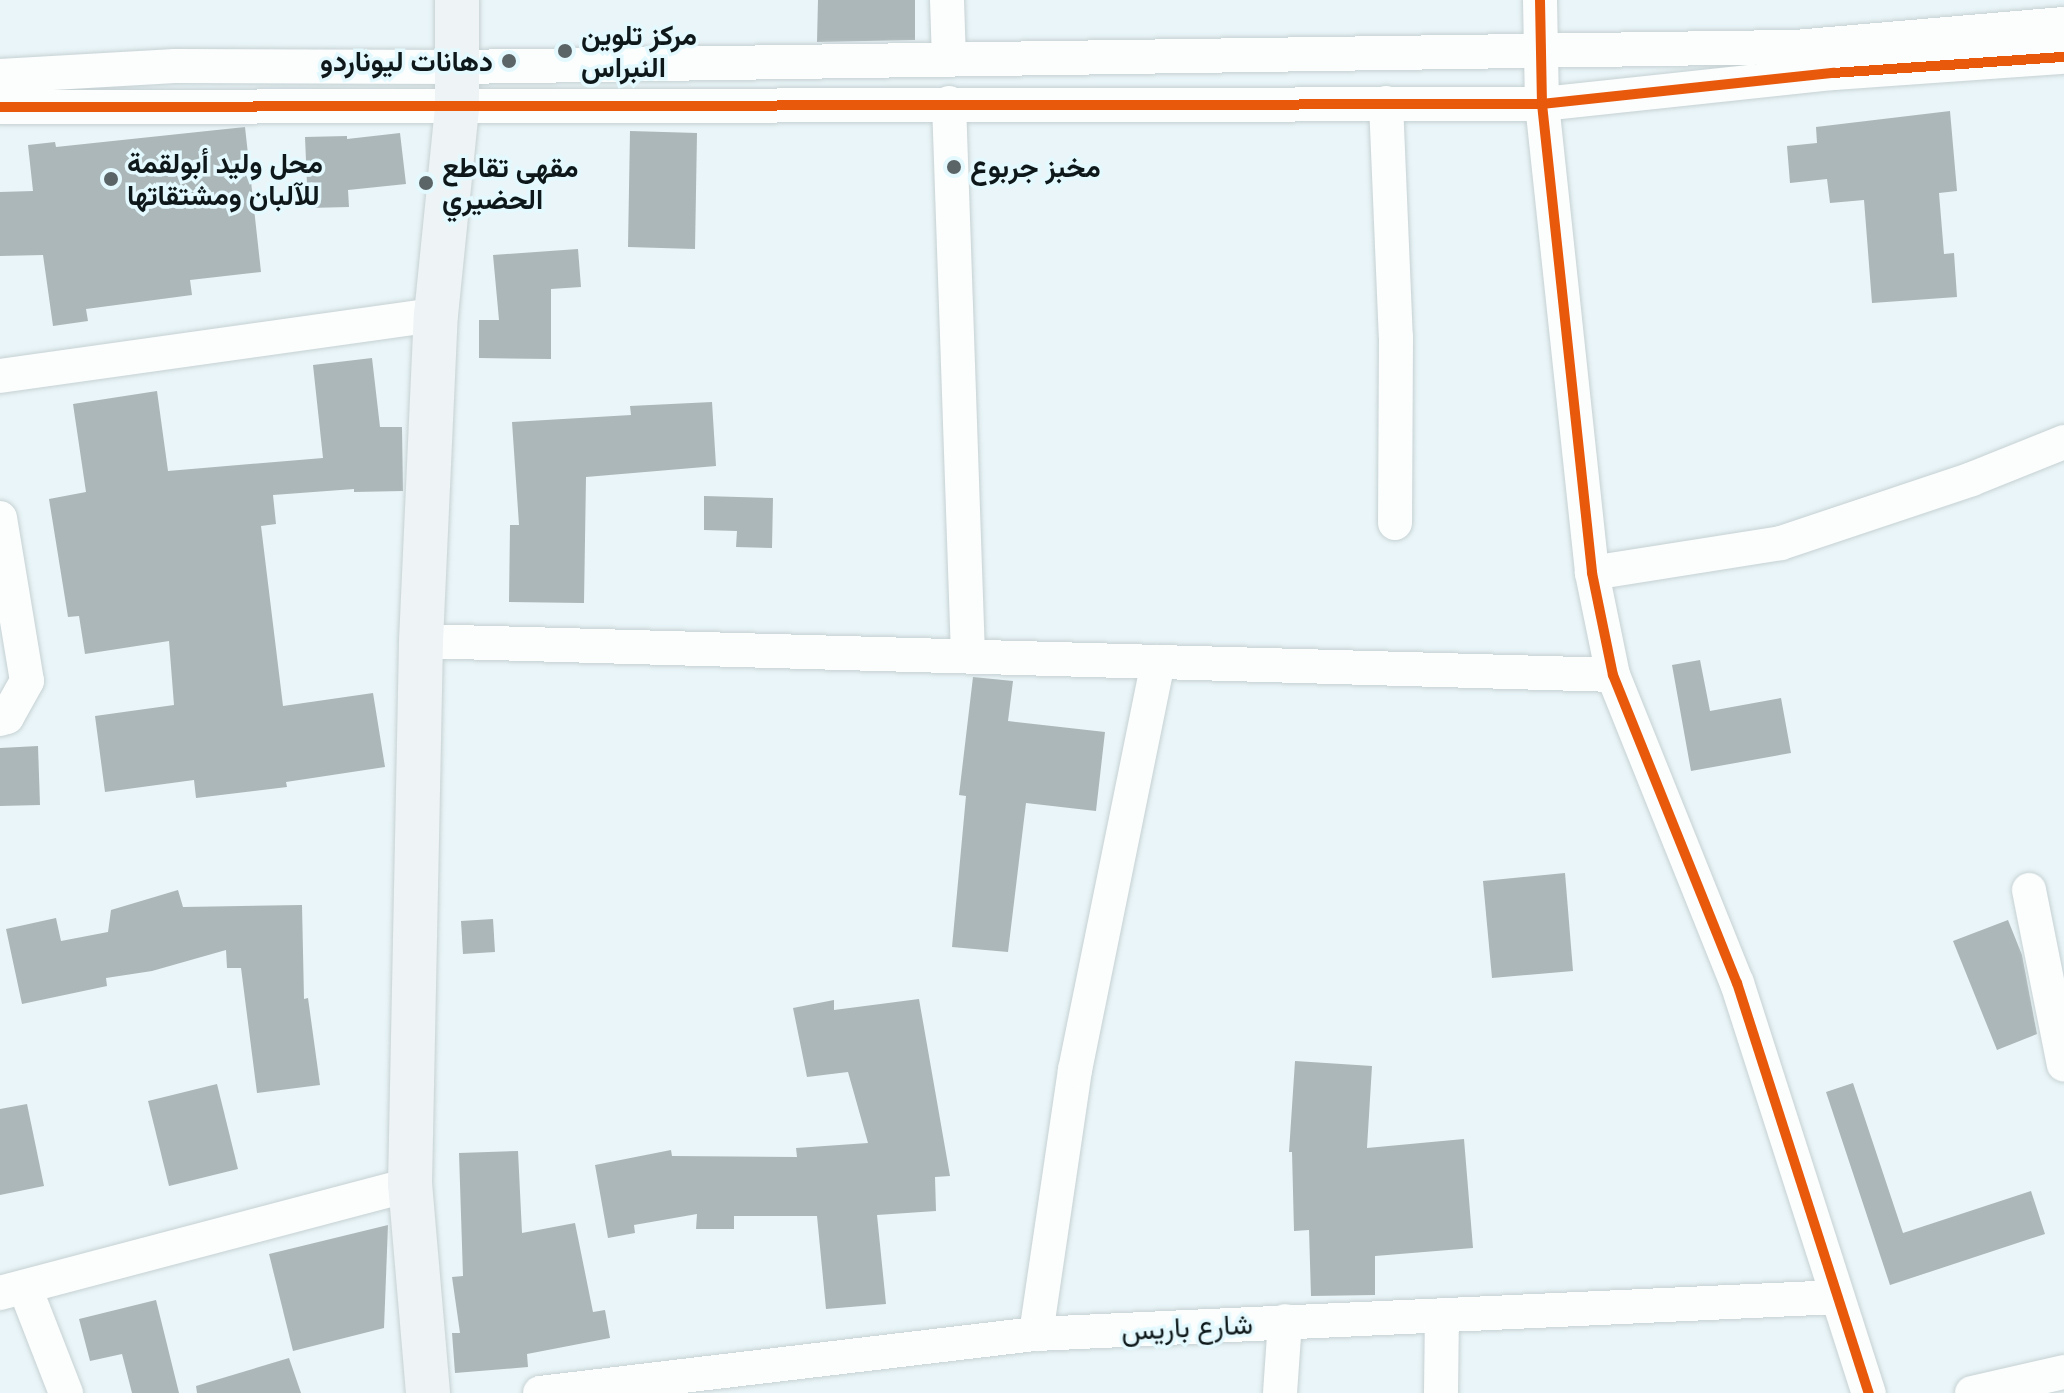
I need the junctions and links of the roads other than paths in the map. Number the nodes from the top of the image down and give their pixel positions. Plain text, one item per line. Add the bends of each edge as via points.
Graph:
1 (457, 0) edge
2 (947, 0) edge
3 (1540, 0) edge
4 (2064, 24) edge
5 (1540, 53) junction
6 (2064, 57) edge
7 (949, 59) junction
8 (0, 76) edge
9 (457, 87) junction
10 (949, 103) junction
11 (1386, 103) junction
12 (1542, 104) junction
13 (0, 107) edge
14 (436, 315) junction
15 (0, 376) edge
16 (2064, 442) edge
17 (0, 518) edge
18 (1395, 523) dead end
19 (1592, 573) junction
20 (421, 641) junction
21 (968, 654) junction
22 (1158, 662) junction
23 (1613, 675) junction
24 (0, 719) edge
25 (2029, 890) dead end
26 (2064, 1065) edge
27 (410, 1185) junction
28 (12, 1291) edge
29 (1837, 1297) junction
30 (1442, 1315) junction
31 (1285, 1321) junction
32 (1036, 1334) junction
33 (2064, 1372) edge
34 (66, 1393) edge
35 (428, 1393) edge
36 (540, 1393) edge
37 (1280, 1393) edge
38 (1441, 1393) edge
39 (1869, 1393) edge
40 (1972, 1393) edge

1 - 9 street
2 - 7 street
3 - 5 street
4 - 5 street via 1795,47
5 - 7 street
5 - 12 street
6 - 12 street via 1833,73
7 - 9 street
8 - 9 street via 175,66
9 - 10 street
9 - 13 street
9 - 14 street
10 - 11 street
10 - 21 street
11 - 12 street
11 - 18 street via 1396,337
12 - 19 street
14 - 15 street
14 - 20 street
16 - 19 street via 1781,543
17 - 24 street via 27,681 7,717
19 - 23 street
20 - 21 street
20 - 27 street
21 - 22 street
22 - 23 street
22 - 32 street via 1075,1070
23 - 29 street via 1737,983
25 - 26 street
27 - 28 street
27 - 35 street
28 - 34 street
29 - 30 street, شارع باريس
29 - 39 street
30 - 31 street, شارع باريس
30 - 38 street
31 - 32 street, شارع باريس
31 - 37 street
32 - 36 street, شارع باريس
33 - 40 street

